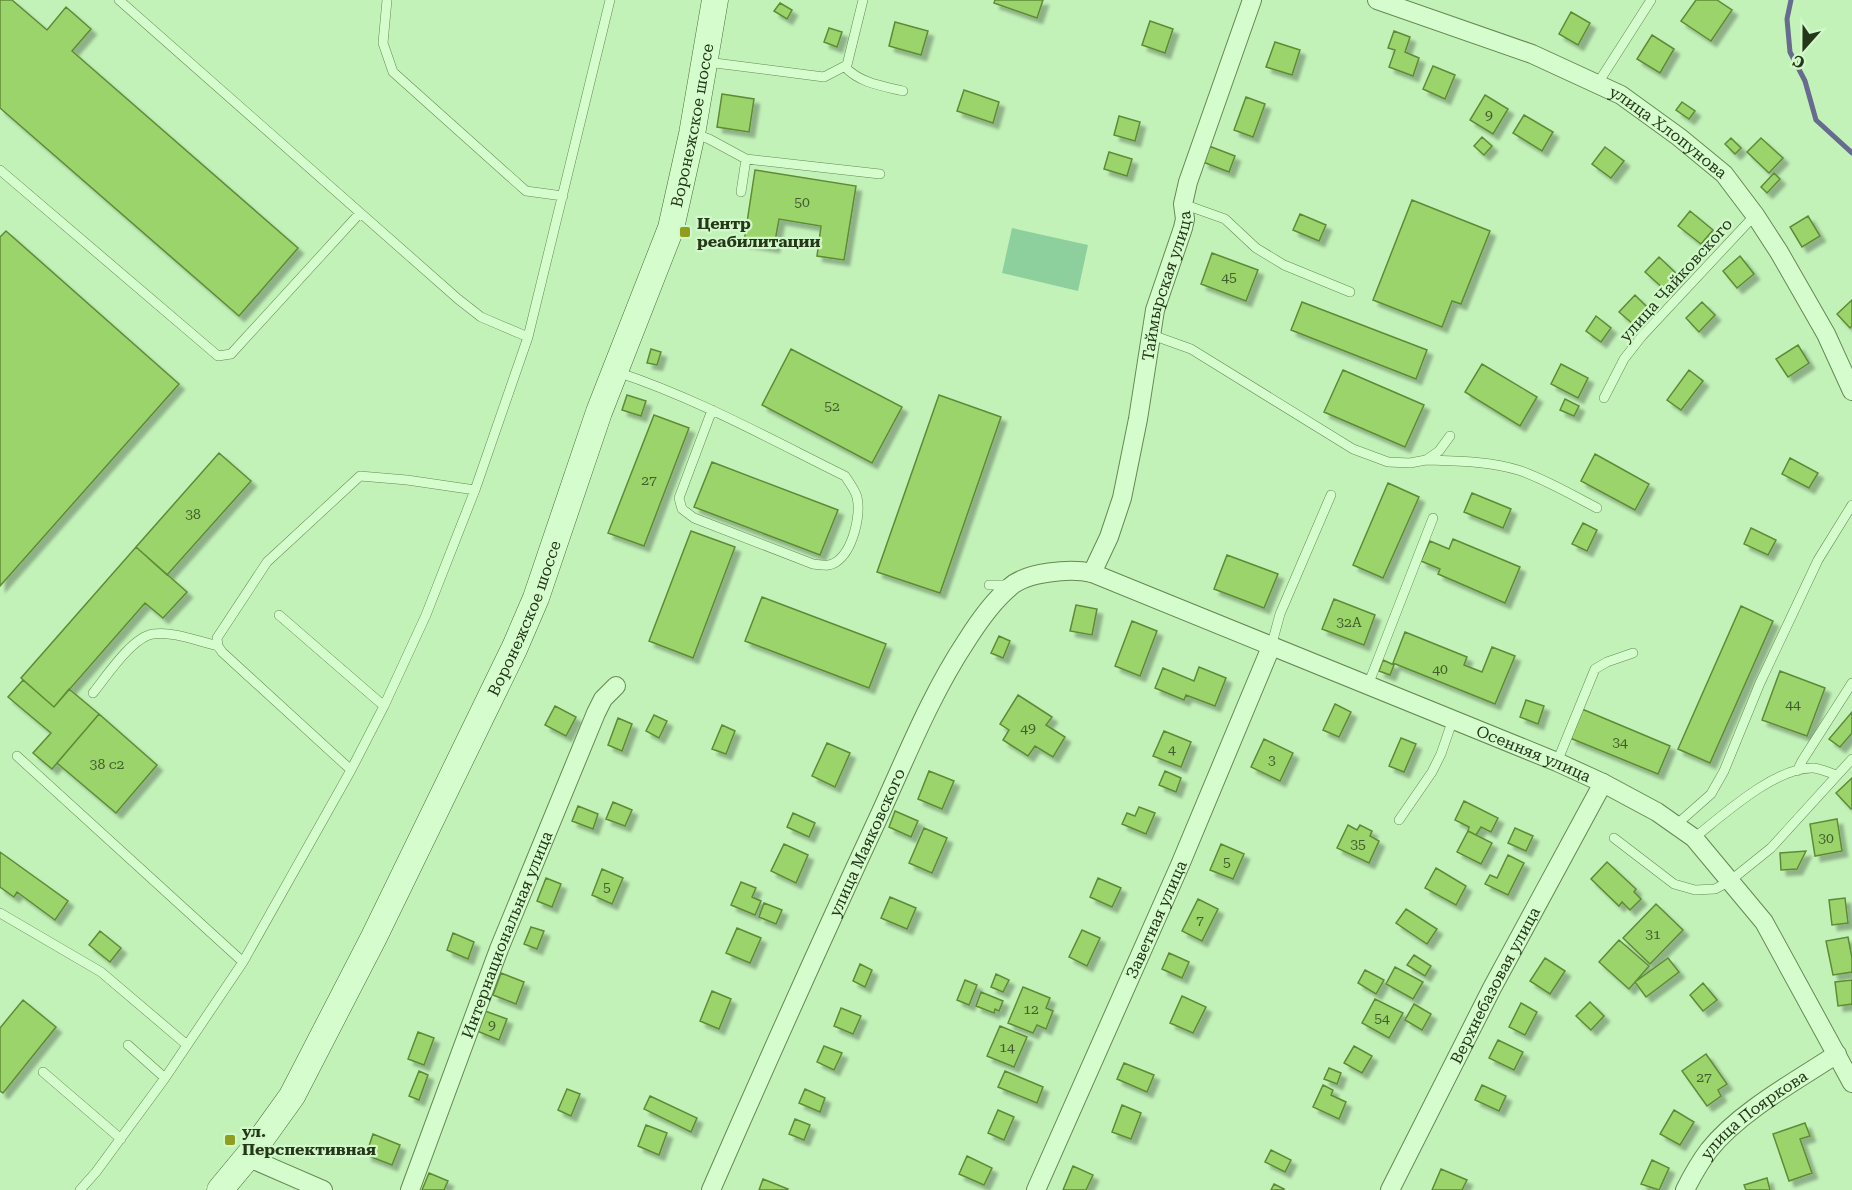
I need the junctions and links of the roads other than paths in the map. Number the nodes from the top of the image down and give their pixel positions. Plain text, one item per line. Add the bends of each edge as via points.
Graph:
1 (119, 0) edge
2 (387, 0) edge
3 (610, 0) edge
4 (715, 0) edge
5 (863, 0) edge
6 (1252, 0) edge
7 (1377, 0) edge
8 (1651, 0) edge
9 (705, 62) junction
10 (845, 67) junction
11 (1598, 83) junction
12 (903, 91) dead end
13 (692, 134) junction
14 (746, 159) junction
15 (0, 170) edge
16 (880, 174) dead end
17 (741, 192) dead end
18 (563, 196) junction
19 (1183, 204) junction
20 (360, 213) junction
21 (1755, 215) junction
22 (1350, 292) dead end
23 (1152, 335) junction
24 (528, 337) junction
25 (615, 372) junction
26 (1852, 391) edge
27 (1604, 398) dead end
28 (712, 410) junction
29 (1450, 436) dead end
30 (1426, 460) junction
31 (475, 490) junction
32 (1331, 495) dead end
33 (1852, 505) edge
34 (1597, 508) dead end
35 (1434, 518) dead end
36 (1092, 573) junction
37 (989, 585) dead end
38 (1011, 585) junction
39 (279, 615) dead end
40 (218, 646) junction
41 (1271, 647) junction
42 (1633, 653) dead end
43 (1852, 683) edge
44 (1368, 685) junction
45 (616, 686) dead end
46 (93, 693) dead end
47 (384, 706) junction
48 (1453, 720) junction
49 (17, 756) dead end
50 (1852, 759) edge
51 (1557, 762) junction
52 (351, 770) junction
53 (1797, 771) junction
54 (1837, 775) junction
55 (1603, 783) junction
56 (1399, 820) dead end
57 (1676, 825) junction
58 (1614, 838) dead end
59 (1694, 838) junction
60 (1730, 881) junction
61 (0, 913) edge
62 (243, 962) junction
63 (128, 1045) dead end
64 (187, 1045) junction
65 (1837, 1054) junction
66 (44, 1072) dead end
67 (165, 1078) junction
68 (1852, 1083) edge
69 (121, 1139) junction
70 (247, 1157) junction
71 (80, 1190) edge
72 (220, 1190) edge
73 (323, 1190) edge
74 (411, 1190) edge
75 (711, 1190) edge
76 (1035, 1190) edge
77 (1390, 1190) edge
78 (1685, 1190) edge

1 - 20 lane
2 - 18 lane via 382,43 393,72 526,191
3 - 18 lane
4 - 9 main road, Воронежское шоссе
5 - 10 lane
6 - 19 street, Таймырская улица
7 - 11 street, улица Хлопунова via 1532,54
8 - 11 lane
9 - 10 lane via 824,77
9 - 13 main road, Воронежское шоссе
10 - 12 lane via 866,82
11 - 21 street, улица Хлопунова via 1621,95 1724,174
13 - 14 lane
13 - 25 main road, Воронежское шоссе via 670,228
14 - 16 lane
14 - 17 lane
15 - 20 lane via 218,356 231,354
18 - 24 lane
19 - 22 lane via 1225,219 1256,248 1284,265
19 - 23 street, Таймырская улица via 1183,228 1155,310
20 - 24 lane via 481,317
21 - 26 street, улица Хлопунова via 1826,334
21 - 27 lane, улица Чайковского via 1642,336 1624,359
23 - 30 lane via 1191,349 1353,449 1388,462
23 - 36 street, Таймырская улица via 1122,498
24 - 31 lane
25 - 28 lane
25 - 70 main road, Воронежское шоссе via 536,598 514,647 374,937 292,1096
28 - 28 lane via 845,476 856,494 859,512 846,550 835,563 813,564 694,518 682,509 679,498
29 - 30 lane
30 - 34 lane via 1472,462 1517,470
31 - 40 lane via 360,476 267,562 217,638
31 - 47 lane via 426,615
32 - 41 lane via 1280,614
33 - 57 lane via 1818,560 1724,771 1711,794
35 - 44 lane
36 - 38 street, улица Маяковского via 1068,570
36 - 41 street, Осенняя улица
37 - 38 lane
38 - 75 street, улица Маяковского via 984,615 953,661 928,709
39 - 47 lane
40 - 46 lane via 150,634 136,642
40 - 52 lane
41 - 44 street, Осенняя улица
41 - 76 street, Заветная улица via 1180,865
42 - 51 lane via 1595,669
43 - 53 lane
44 - 48 street, Осенняя улица
45 - 74 street, Интернациональная улица via 596,713 503,938
47 - 52 lane
48 - 51 street, Осенняя улица
48 - 56 lane via 1432,772
49 - 62 lane
50 - 54 lane
51 - 55 street, Осенняя улица
52 - 62 lane
53 - 54 lane via 1815,768
53 - 59 lane via 1750,794
54 - 60 lane via 1771,848
55 - 57 street, Осенняя улица
55 - 77 street, Верхнебазовая улица via 1492,988
57 - 59 street, Осенняя улица
58 - 60 lane via 1683,888 1715,889
59 - 60 street, Осенняя улица
60 - 65 street, Осенняя улица via 1764,922
61 - 64 lane via 101,972
62 - 64 lane
63 - 67 lane
64 - 67 lane
65 - 68 street, Осенняя улица
65 - 78 street, улица Пояркова via 1728,1129 1710,1149
66 - 69 lane
67 - 69 lane
69 - 71 lane
70 - 72 main road, Воронежское шоссе
70 - 73 street

